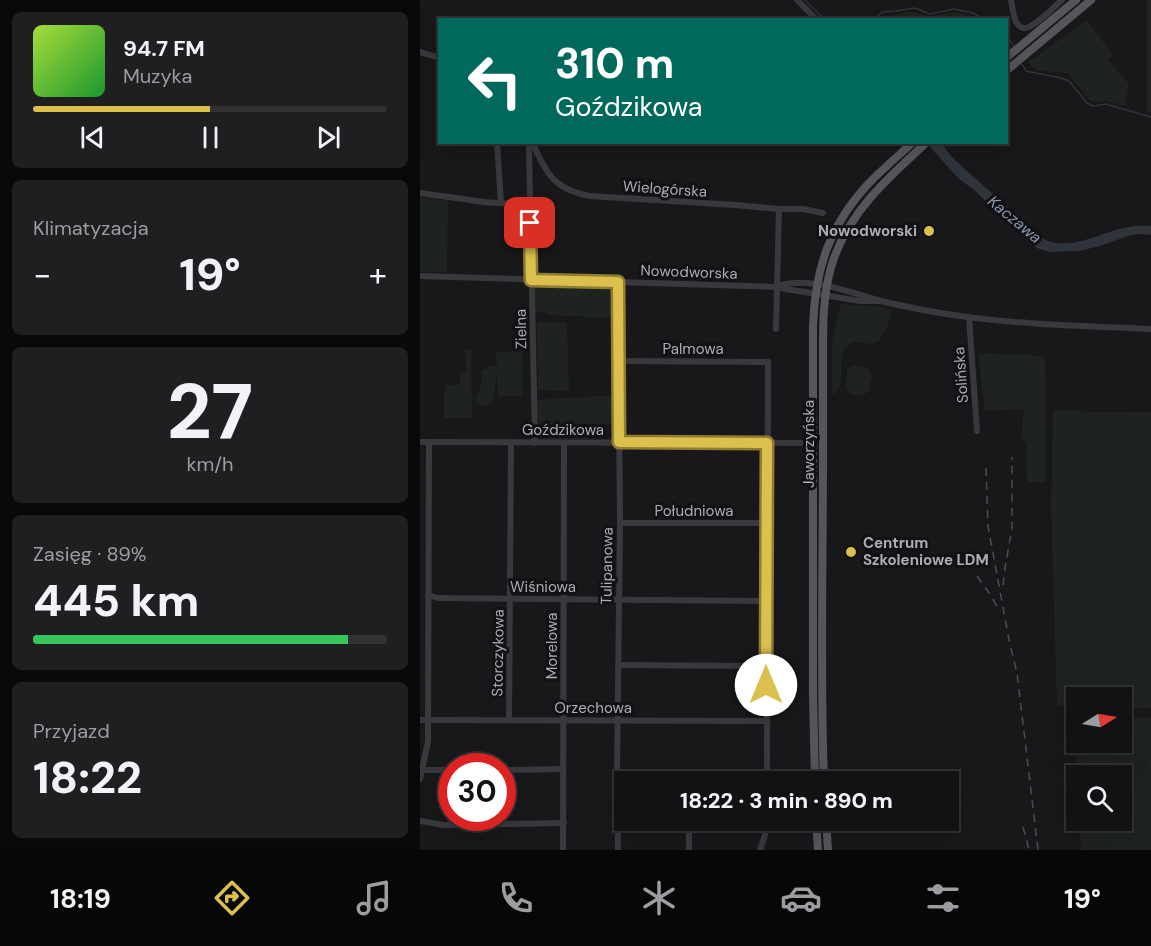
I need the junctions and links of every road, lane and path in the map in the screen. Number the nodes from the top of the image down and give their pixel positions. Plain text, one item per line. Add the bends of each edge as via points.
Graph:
1 (797, 0) edge
2 (1011, 0) edge
3 (1062, 0) edge
4 (1076, 0) edge
5 (1091, 0) edge
6 (815, 18) edge
7 (420, 52) edge
8 (1009, 56) edge
9 (438, 57) edge
10 (1008, 69) edge
11 (497, 144) edge
12 (531, 144) edge
13 (532, 144) edge
14 (911, 144) edge
15 (925, 144) edge
16 (420, 194) edge
17 (501, 203) junction
18 (530, 205) junction
19 (779, 209) junction
20 (823, 213) dead end
21 (420, 276) edge
22 (531, 280) junction
23 (618, 282) junction
24 (816, 284) junction
25 (777, 286) junction
26 (826, 286) junction
27 (815, 294) junction
28 (825, 296) junction
29 (881, 301) junction
30 (969, 317) junction
31 (776, 328) dead end
32 (1151, 329) edge
33 (619, 361) junction
34 (977, 431) dead end
35 (420, 442) edge
36 (429, 442) junction
37 (511, 442) junction
38 (535, 442) junction
39 (619, 442) junction
40 (564, 443) junction
41 (767, 443) junction
42 (813, 443) junction
43 (620, 523) junction
44 (767, 523) junction
45 (428, 595) junction
46 (511, 599) junction
47 (564, 599) junction
48 (619, 600) junction
49 (767, 601) junction
50 (618, 665) junction
51 (766, 666) junction
52 (420, 720) edge
53 (428, 720) junction
54 (509, 720) junction
55 (564, 720) junction
56 (618, 720) junction
57 (767, 721) junction
58 (563, 769) junction
59 (423, 770) junction
60 (438, 770) edge
61 (516, 770) edge
62 (617, 771) edge
63 (767, 771) edge
64 (815, 771) edge
65 (824, 771) edge
66 (420, 779) edge
67 (420, 821) edge
68 (564, 823) junction
69 (618, 831) edge
70 (689, 831) edge
71 (765, 831) edge
72 (817, 831) edge
73 (827, 831) edge
74 (563, 850) edge
75 (618, 850) edge
76 (689, 850) edge
77 (760, 850) edge
78 (818, 850) edge
79 (828, 850) edge

1 - 6 street
2 - 3 street via 1019,26 1027,28
4 - 8 main road
5 - 10 main road
7 - 9 street
11 - 17 street
12 - 18 street, Zielna
13 - 19 street, Wielogórska via 550,176 578,194
14 - 24 main road, Jaworzyńska via 845,213 827,248
15 - 26 main road, Jaworzyńska via 877,190 852,221 834,257
16 - 17 street
17 - 18 street
18 - 22 street, Zielna
19 - 20 street, Wielogórska
19 - 25 street
21 - 22 street, Nowodworska
22 - 23 street, Nowodworska
22 - 38 street, Zielna
23 - 25 street, Nowodworska
23 - 33 street, Tulipanowa
24 - 25 street, Nowodworska
24 - 26 street, Nowodworska
24 - 27 main road, Jaworzyńska
25 - 27 street, Nowodworska
25 - 31 street
26 - 28 main road, Jaworzyńska
26 - 29 street, Nowodworska
27 - 28 street, Nowodworska
27 - 42 main road, Jaworzyńska
28 - 29 street, Nowodworska
28 - 65 main road, Jaworzyńska
29 - 30 street, Nowodworska
30 - 32 street, Nowodworska
30 - 34 street, Solińska
33 - 39 street, Tulipanowa
33 - 41 street, Palmowa via 768,362
35 - 36 street, Goździkowa
36 - 37 street, Goździkowa
36 - 45 street
37 - 38 street, Goździkowa
37 - 46 street, Storczykowa
38 - 40 street, Goździkowa
39 - 40 street, Goździkowa
39 - 41 street, Goździkowa
39 - 43 street, Tulipanowa
40 - 47 street, Morelowa
41 - 42 street, Goździkowa
41 - 44 street
42 - 64 main road, Jaworzyńska
43 - 44 street, Południowa
43 - 48 street, Tulipanowa
44 - 49 street
45 - 46 street, Wiśniowa
45 - 53 street
46 - 47 street, Wiśniowa
46 - 54 street, Storczykowa
47 - 48 street, Wiśniowa
47 - 55 street, Morelowa
48 - 49 street, Wiśniowa
48 - 50 street, Tulipanowa
49 - 51 street
50 - 51 street
50 - 56 street, Tulipanowa
51 - 57 street
52 - 53 street, Orzechowa
53 - 54 street, Orzechowa
53 - 59 street
54 - 55 street, Orzechowa
55 - 56 street, Orzechowa
55 - 58 street, Morelowa
56 - 57 street, Orzechowa
56 - 62 street, Tulipanowa
57 - 63 street
58 - 61 street
58 - 68 street, Morelowa
59 - 60 street
59 - 66 street
67 - 68 street via 444,825
68 - 74 street, Morelowa
69 - 75 street, Tulipanowa
70 - 76 street
71 - 77 street
72 - 78 main road
73 - 79 main road

